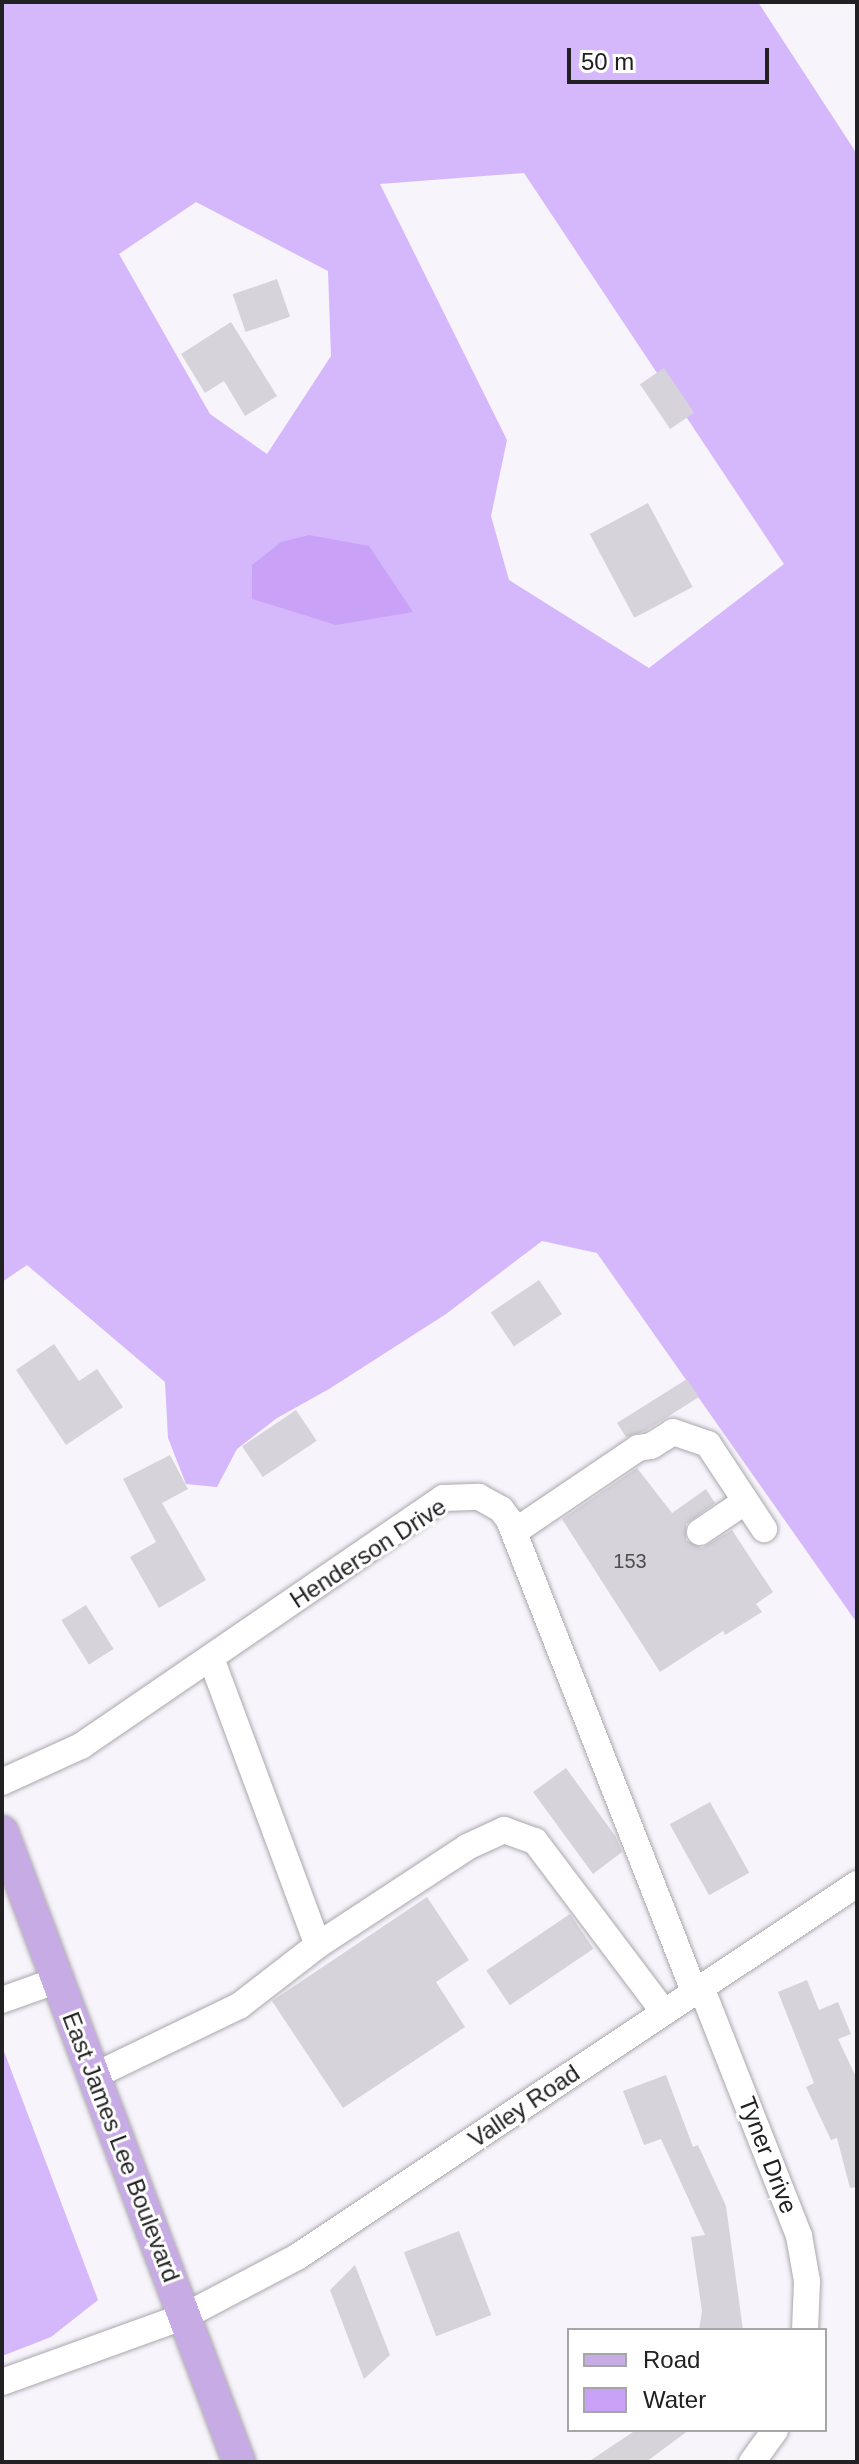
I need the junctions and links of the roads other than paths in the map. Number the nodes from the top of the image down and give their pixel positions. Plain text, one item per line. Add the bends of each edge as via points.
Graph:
1 (746, 1501) junction
2 (764, 1529) dead end
3 (514, 1532) junction
4 (700, 1532) dead end
5 (211, 1658) junction
6 (2, 1782) edge
7 (2, 1832) edge
8 (857, 1884) edge
9 (318, 1945) junction
10 (58, 1980) junction
11 (698, 1989) junction
12 (2, 2000) edge
13 (664, 2012) junction
14 (94, 2076) junction
15 (185, 2316) junction
16 (805, 2328) edge
17 (2, 2382) edge
18 (774, 2432) edge
19 (239, 2462) edge
20 (752, 2462) edge

1 - 2 street
1 - 3 street via 708,1444 673,1432 638,1448
1 - 4 street
3 - 5 street, Henderson Drive via 491,1502 443,1498
3 - 11 street, Henderson Drive
5 - 6 street, Henderson Drive via 81,1746
5 - 9 street
7 - 10 main road, East James Lee Boulevard
8 - 11 street, Valley Road
9 - 13 street via 467,1847 504,1830 535,1841
9 - 14 street via 239,2006
10 - 12 street
10 - 14 main road, East James Lee Boulevard
11 - 13 street, Valley Road
11 - 16 street, Tyner Drive via 799,2236 807,2281
13 - 15 street, Valley Road via 297,2257
14 - 15 main road, East James Lee Boulevard
15 - 17 street, Valley Road
15 - 19 main road, East James Lee Boulevard
18 - 20 street

